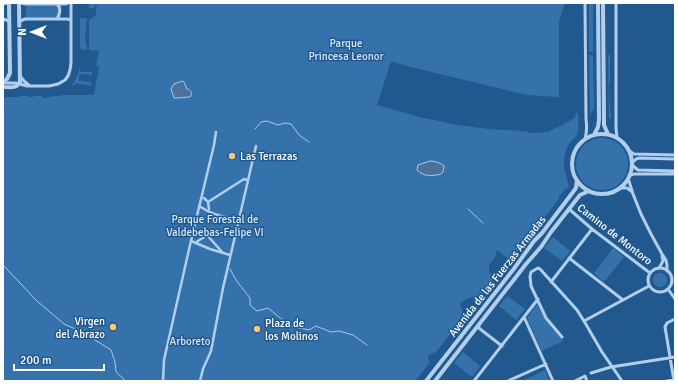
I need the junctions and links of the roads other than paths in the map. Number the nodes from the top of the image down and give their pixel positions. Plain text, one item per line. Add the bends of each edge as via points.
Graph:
1 (8, 3) edge
2 (20, 3) edge
3 (69, 3) edge
4 (585, 3) edge
5 (598, 3) edge
6 (603, 3) edge
7 (616, 3) edge
8 (3, 4) edge
9 (56, 4) junction
10 (3, 19) edge
11 (57, 19) junction
12 (9, 20) junction
13 (71, 20) junction
14 (20, 21) junction
15 (20, 76) junction
16 (3, 82) edge
17 (19, 84) junction
18 (32, 86) junction
19 (3, 87) edge
20 (216, 132) dead end
21 (608, 134) junction
22 (594, 135) junction
23 (617, 138) junction
24 (585, 139) junction
25 (256, 146) dead end
26 (628, 150) junction
27 (675, 155) edge
28 (675, 159) edge
29 (632, 164) junction
30 (675, 171) edge
31 (675, 174) edge
32 (629, 176) junction
33 (247, 180) junction
34 (577, 180) junction
35 (619, 188) junction
36 (589, 191) junction
37 (633, 194) junction
38 (204, 198) dead end
39 (208, 202) junction
40 (199, 206) junction
41 (209, 209) dead end
42 (569, 210) junction
43 (239, 217) junction
44 (592, 229) junction
45 (191, 241) junction
46 (195, 243) junction
47 (223, 253) junction
48 (662, 254) junction
49 (230, 255) junction
50 (569, 258) junction
51 (658, 268) junction
52 (667, 271) junction
53 (650, 273) junction
54 (675, 274) edge
55 (671, 278) junction
56 (551, 282) junction
57 (649, 286) junction
58 (668, 289) junction
59 (538, 299) junction
60 (675, 299) edge
61 (623, 300) junction
62 (524, 317) junction
63 (675, 319) edge
64 (584, 320) junction
65 (478, 326) junction
66 (562, 337) dead end
67 (502, 346) junction
68 (675, 357) edge
69 (670, 358) junction
70 (546, 364) junction
71 (612, 367) junction
72 (591, 373) dead end
73 (674, 380) edge
74 (163, 381) edge
75 (200, 381) edge
76 (426, 381) edge
77 (435, 381) edge
78 (474, 381) edge
79 (508, 381) edge
80 (553, 381) edge
81 (575, 381) edge
82 (587, 381) edge
83 (622, 381) edge
84 (667, 381) edge

1 - 8 street
1 - 12 street
2 - 9 street
2 - 14 street
3 - 9 street
3 - 13 street
4 - 24 street
5 - 22 street via 598,127
6 - 21 street via 604,125
7 - 23 street
9 - 11 street via 60,11
10 - 12 street
11 - 13 street
11 - 14 street
12 - 16 street via 10,73
13 - 18 street via 71,63 68,76 58,84
14 - 15 street
15 - 17 street
15 - 18 street
16 - 17 street
17 - 18 street
17 - 19 street via 14,87
20 - 40 street
21 - 22 street
21 - 23 street
22 - 24 street
23 - 26 street
24 - 34 street via 576,147 572,159
25 - 33 street
26 - 27 street via 634,154
26 - 29 street
28 - 29 street via 640,158
29 - 30 street via 638,170
29 - 32 street
31 - 32 street
32 - 35 street
32 - 37 street
33 - 39 street via 244,179
33 - 43 street
34 - 36 street
34 - 76 street, Avenida de las Fuerzas Armadas via 573,192
35 - 36 street via 606,193
35 - 37 street via 630,189
36 - 42 street, Avenida de las Fuerzas Armadas via 580,195
37 - 48 street
38 - 39 street
39 - 41 street
40 - 43 street via 218,216
40 - 45 street
42 - 44 street, Camino de Montoro
42 - 65 street, Avenida de las Fuerzas Armadas
43 - 49 street
44 - 50 street
44 - 53 street, Camino de Montoro
45 - 46 street
45 - 74 street via 164,360
46 - 47 street
46 - 47 street via 207,235
47 - 49 street
48 - 51 street via 663,261
48 - 52 street via 666,260
49 - 75 street via 211,351
50 - 56 street
50 - 61 street
51 - 52 street
51 - 53 street
52 - 55 street
53 - 57 street
54 - 55 street
55 - 58 street
56 - 59 street via 540,269 531,272 531,286
56 - 64 street
57 - 58 street via 658,292
57 - 61 street
58 - 60 street
59 - 62 street
59 - 66 street via 546,318
61 - 64 street
62 - 67 street
62 - 70 street
63 - 69 street via 665,327
64 - 71 street
65 - 67 street
65 - 77 street, Avenida de las Fuerzas Armadas
67 - 78 street
68 - 69 street
69 - 71 street
69 - 73 street
70 - 79 street
70 - 80 street
71 - 72 street
71 - 83 street
73 - 84 street
81 - 82 street via 585,376

